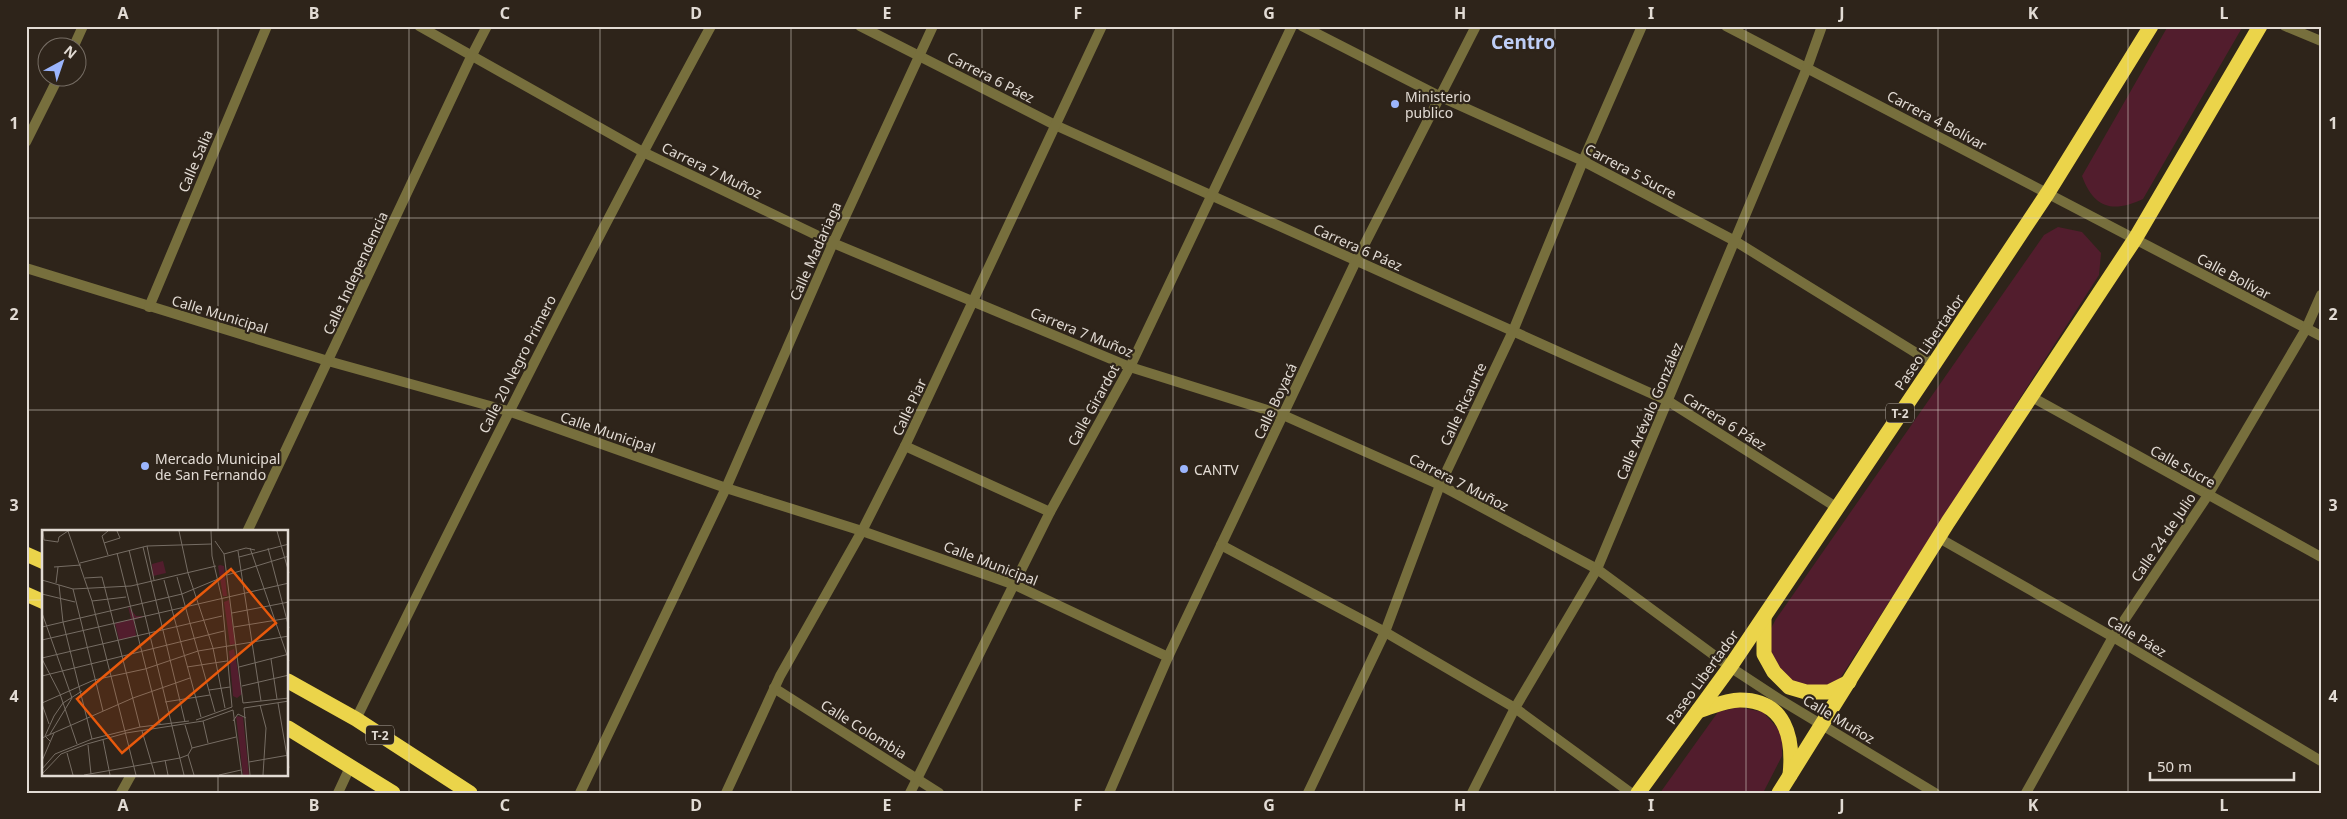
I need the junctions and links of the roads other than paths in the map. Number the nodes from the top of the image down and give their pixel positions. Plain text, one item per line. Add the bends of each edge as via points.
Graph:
1 (83, 26) edge
2 (267, 26) edge
3 (419, 26) edge
4 (487, 26) edge
5 (712, 26) edge
6 (860, 26) edge
7 (933, 26) edge
8 (1102, 26) edge
9 (1292, 26) edge
10 (1302, 26) edge
11 (1476, 26) edge
12 (1642, 26) edge
13 (1726, 26) edge
14 (1822, 26) edge
15 (2151, 26) edge
16 (2260, 26) edge
17 (2285, 26) edge
18 (78, 38) edge
19 (2321, 42) edge
20 (919, 55) junction
21 (471, 57) junction
22 (1807, 68) junction
23 (53, 88) edge
24 (1440, 98) junction
25 (1055, 125) junction
26 (26, 142) edge
27 (643, 152) junction
28 (1583, 161) junction
29 (2047, 194) junction
30 (1211, 197) junction
31 (2135, 239) junction
32 (1735, 241) junction
33 (832, 243) junction
34 (1356, 261) junction
35 (26, 268) edge
36 (2321, 295) edge
37 (973, 302) junction
38 (149, 307) junction
39 (2306, 329) junction
40 (1513, 331) junction
41 (2321, 336) edge
42 (328, 361) junction
43 (1934, 364) junction
44 (1130, 367) junction
45 (2032, 397) junction
46 (1668, 401) junction
47 (508, 411) junction
48 (1283, 415) junction
49 (905, 446) junction
50 (1440, 485) junction
51 (726, 488) junction
52 (2208, 495) junction
53 (1836, 507) junction
54 (1050, 512) junction
55 (248, 530) edge
56 (862, 531) junction
57 (1938, 538) junction
58 (1221, 545) junction
59 (26, 554) edge
60 (2321, 558) edge
61 (42, 561) edge
62 (1597, 569) junction
63 (1015, 585) junction
64 (26, 594) edge
65 (42, 601) edge
66 (1764, 618) junction
67 (1385, 632) junction
68 (2113, 637) junction
69 (1168, 657) junction
70 (1730, 667) junction
71 (1850, 681) junction
72 (289, 682) edge
73 (774, 688) junction
74 (1515, 708) junction
75 (1698, 711) junction
76 (356, 719) junction
77 (1822, 726) junction
78 (289, 729) edge
79 (2321, 761) edge
80 (351, 765) junction
81 (130, 776) edge
82 (1790, 776) junction
83 (917, 779) junction
84 (122, 793) edge
85 (338, 793) edge
86 (393, 793) edge
87 (470, 793) edge
88 (580, 793) edge
89 (726, 793) edge
90 (910, 793) edge
91 (939, 793) edge
92 (1109, 793) edge
93 (1308, 793) edge
94 (1472, 793) edge
95 (1631, 793) edge
96 (1638, 793) edge
97 (1779, 793) edge
98 (1935, 793) edge
99 (2026, 793) edge

1 - 18 street
2 - 38 street, Calle Salia
3 - 21 street, Carrera 7 Muñoz
4 - 21 street, Calle Independencia
5 - 27 street, Calle 20 Negro Primero
6 - 20 street, Carrera 6 Páez
7 - 20 street, Calle Madariaga
8 - 25 street, Calle Piar
9 - 30 street, Calle Girardot
10 - 24 street, Carrera 5 Sucre
11 - 24 street, Calle Boyacá
12 - 28 street, Calle Ricaurte
13 - 22 street, Carrera 4 Bolívar
14 - 22 street, Calle Arévalo González
15 - 29 highway, Paseo Libertador / T-2
16 - 31 highway
17 - 19 street
20 - 25 street, Carrera 6 Páez
20 - 33 street, Calle Madariaga
21 - 27 street, Carrera 7 Muñoz
21 - 42 street, Calle Independencia
22 - 29 street, Carrera 4 Bolívar
22 - 32 street, Calle Arévalo González
23 - 26 street
24 - 28 street, Carrera 5 Sucre
24 - 34 street, Calle Boyacá
25 - 30 street, Carrera 6 Páez
25 - 37 street, Calle Piar
27 - 33 street, Carrera 7 Muñoz
27 - 47 street, Calle 20 Negro Primero
28 - 32 street, Carrera 5 Sucre
28 - 40 street, Calle Ricaurte
29 - 31 street, Carrera 4 Bolívar
29 - 43 highway, Paseo Libertador / T-2
30 - 34 street, Carrera 6 Páez
30 - 44 street, Calle Girardot
31 - 39 street, Calle Bolívar
31 - 45 highway
32 - 43 street, Carrera 5 Sucre
32 - 46 street, Calle Arévalo González
33 - 37 street, Carrera 7 Muñoz
33 - 51 street, Calle Madariaga
34 - 40 street, Carrera 6 Páez
34 - 48 street, Calle Boyacá
35 - 38 street, Calle Municipal
36 - 39 street, Calle 24 de Julio
37 - 44 street, Carrera 7 Muñoz
37 - 49 street, Calle Piar
38 - 42 street, Calle Municipal
39 - 41 street, Calle Bolívar
39 - 52 street, Calle 24 de Julio
40 - 46 street, Carrera 6 Páez
40 - 50 street, Calle Ricaurte
42 - 47 street, Calle Municipal
42 - 55 street, Calle Independencia
43 - 53 highway, Paseo Libertador / T-2
44 - 48 street, Carrera 7 Muñoz
44 - 54 street, Calle Girardot
45 - 52 street, Calle Sucre
45 - 57 highway
46 - 53 street, Carrera 6 Páez
46 - 62 street, Calle Arévalo González
47 - 51 street, Calle Municipal
47 - 76 street, Calle 20 Negro Primero
48 - 50 street, Carrera 7 Muñoz
48 - 58 street, Calle Boyacá
49 - 54 street
49 - 56 street, Calle Piar
50 - 62 street, Carrera 7 Muñoz
50 - 67 street, Calle Ricaurte
51 - 56 street, Calle Municipal
51 - 88 street, Calle Madariaga
52 - 60 street, Calle Sucre
52 - 68 street, Calle 24 de Julio
53 - 66 highway, Paseo Libertador / T-2
54 - 63 street, Calle Girardot
56 - 63 street, Calle Municipal
56 - 73 street, Calle Piar
57 - 68 street, Calle Páez
57 - 71 highway
58 - 67 street
58 - 69 street, Calle Boyacá
59 - 61 highway
62 - 70 street, Carrera 7 Muñoz
62 - 74 street, Calle Arévalo González
63 - 69 street, Calle Municipal
63 - 83 street, Calle Girardot
64 - 65 highway
66 - 70 highway, Paseo Libertador / T-2
66 - 71 highway via 1764,654 1774,672 1789,687 1806,692 1829,692
67 - 74 street
67 - 93 street, Calle Ricaurte
68 - 79 street, Calle Páez
68 - 99 street, Calle 24 de Julio
69 - 92 street, Calle Boyacá
70 - 75 highway, Paseo Libertador / T-2
70 - 77 street, Calle Muñoz
71 - 77 highway
72 - 76 highway, T-2
73 - 83 street, Calle Colombia
73 - 89 street, Calle Piar
74 - 94 street, Calle Arévalo González
74 - 95 street
75 - 82 highway via 1738,700 1758,702 1775,712 1786,726 1792,756
75 - 96 highway, Paseo Libertador / T-2
76 - 87 highway, T-2
77 - 82 highway
77 - 98 street, Calle Muñoz
78 - 80 highway
80 - 85 street
80 - 86 highway
81 - 84 street
82 - 97 highway
83 - 90 street, Calle Girardot
83 - 91 street, Calle Colombia

